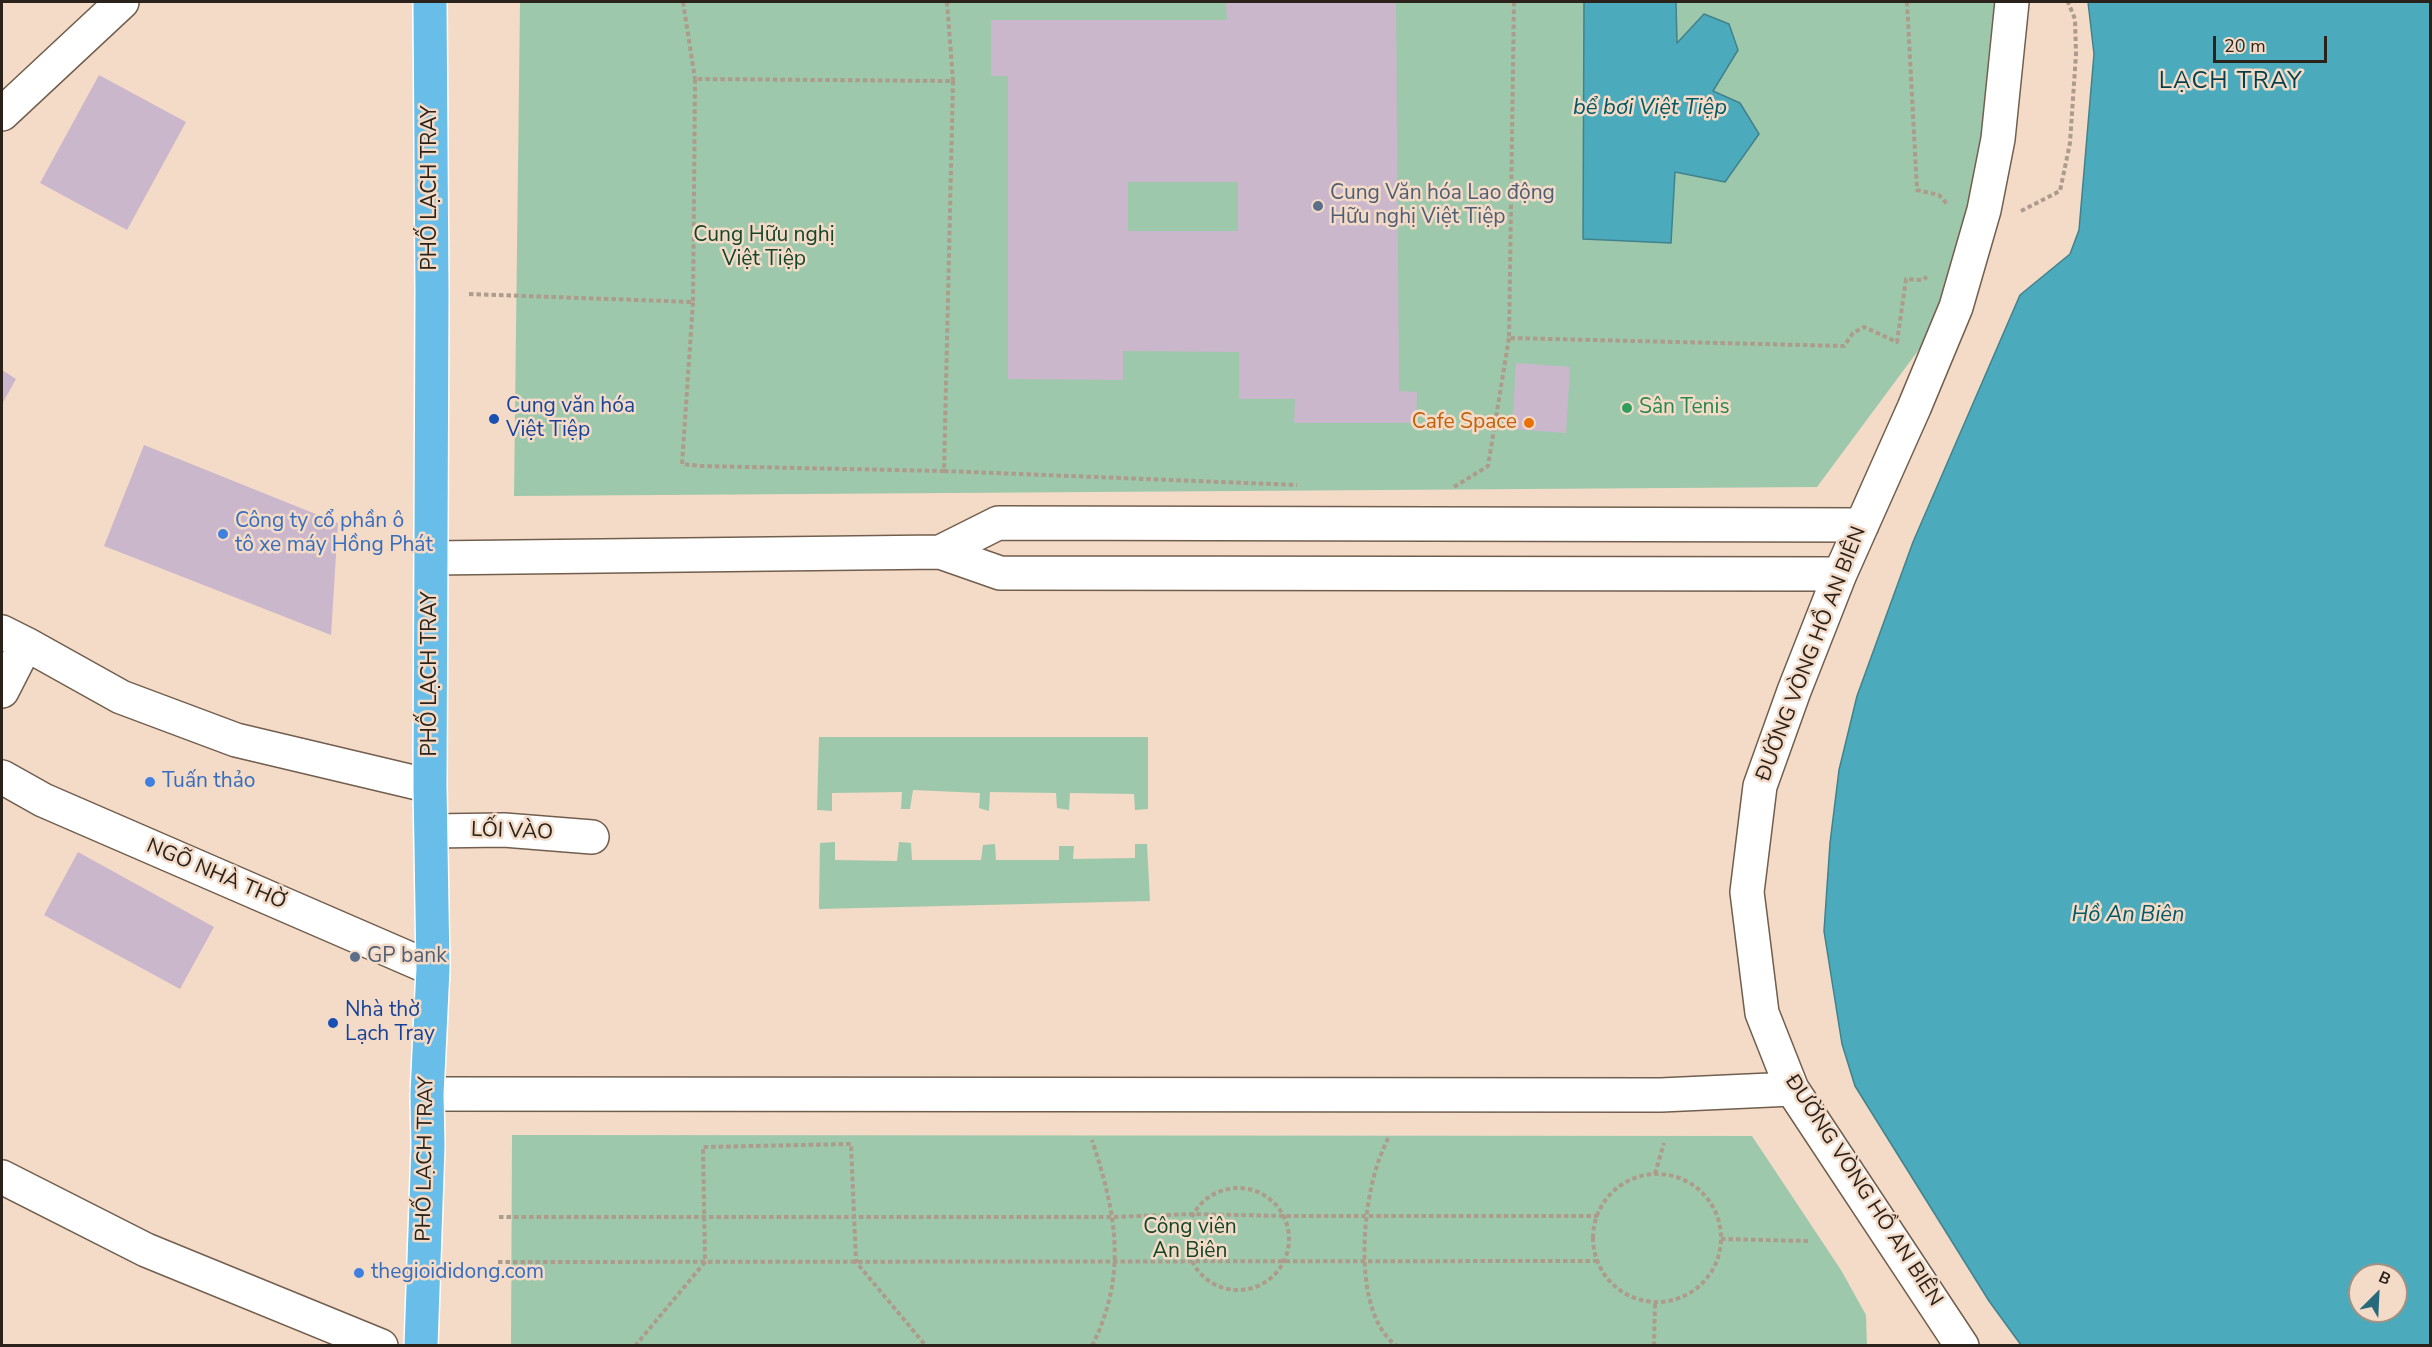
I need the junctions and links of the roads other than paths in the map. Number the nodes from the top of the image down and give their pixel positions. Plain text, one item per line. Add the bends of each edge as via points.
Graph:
1 (122, 2) edge
2 (430, 2) edge
3 (2012, 2) edge
4 (2, 114) edge
5 (1267, 524) junction
6 (1467, 524) junction
7 (1862, 525) junction
8 (940, 552) junction
9 (432, 558) junction
10 (1266, 574) junction
11 (1467, 574) junction
12 (1840, 574) junction
13 (14, 638) edge
14 (2, 691) edge
15 (2, 777) edge
16 (430, 786) junction
17 (431, 831) junction
18 (592, 837) dead end
19 (433, 969) junction
20 (1792, 1089) junction
21 (427, 1094) junction
22 (2, 1177) edge
23 (381, 1346) edge
24 (421, 1346) edge
25 (1962, 1346) edge

1 - 4 street
2 - 9 main road, PHỐ LẠCH TRAY
3 - 7 street, ĐƯỜNG VÒNG HỒ AN BIÊN via 1998,139 1984,210 1956,307
5 - 6 street
5 - 8 street via 998,523
5 - 10 street
6 - 7 street
6 - 11 street
7 - 12 street, ĐƯỜNG VÒNG HỒ AN BIÊN
8 - 9 street
8 - 10 street via 1000,573
9 - 16 main road, PHỐ LẠCH TRAY
10 - 11 street
11 - 12 street
12 - 20 street, ĐƯỜNG VÒNG HỒ AN BIÊN via 1760,786 1747,892 1762,1013
13 - 14 street
13 - 16 street via 122,698 236,740
15 - 19 street, NGÕ NHÀ THỜ via 43,800
16 - 17 main road, PHỐ LẠCH TRAY
17 - 18 street, LỐI VÀO via 504,830
17 - 19 main road, PHỐ LẠCH TRAY
19 - 21 main road, PHỐ LẠCH TRAY
20 - 21 street via 1661,1095
20 - 25 street, ĐƯỜNG VÒNG HỒ AN BIÊN
21 - 24 main road, PHỐ LẠCH TRAY
22 - 23 street via 146,1250

